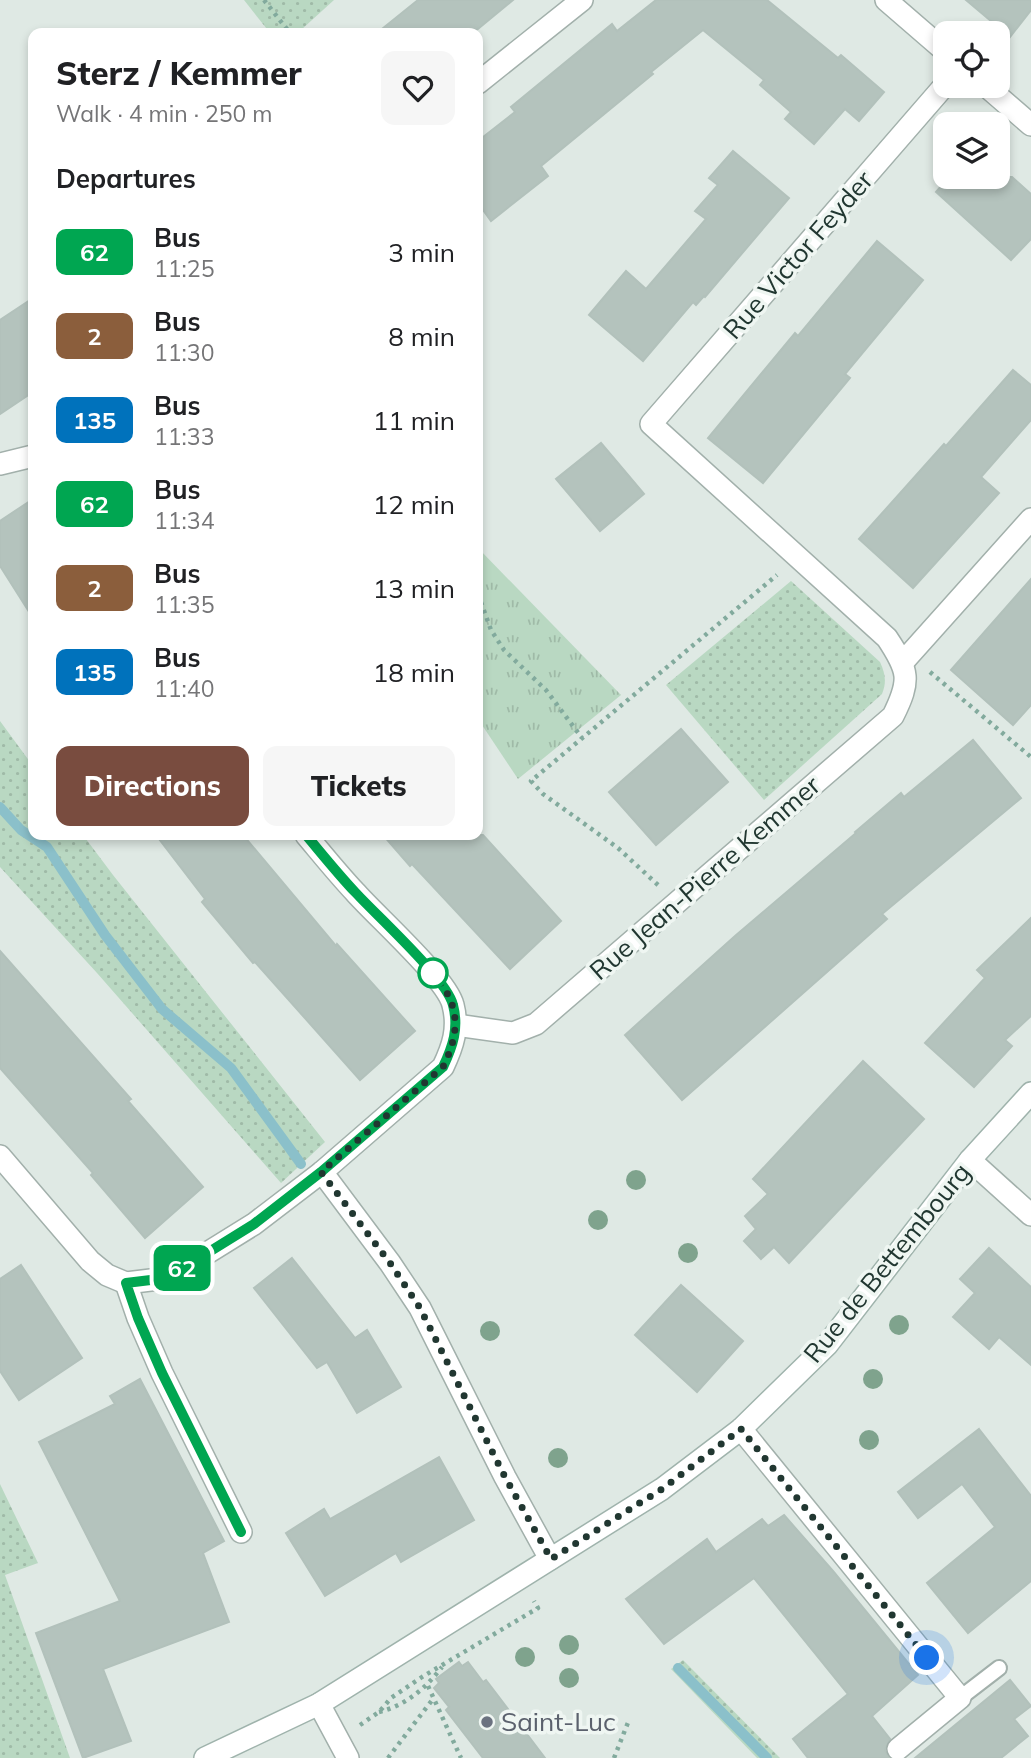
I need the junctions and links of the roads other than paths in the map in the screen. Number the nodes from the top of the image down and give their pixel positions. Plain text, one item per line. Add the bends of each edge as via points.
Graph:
1 (582, 0) edge
2 (886, 0) edge
3 (933, 41) edge
4 (483, 79) edge
5 (934, 98) edge
6 (1000, 98) edge
7 (1031, 125) edge
8 (28, 457) edge
9 (0, 464) edge
10 (1031, 519) edge
11 (903, 662) junction
12 (310, 840) edge
13 (456, 1025) junction
14 (1031, 1093) edge
15 (0, 1156) edge
16 (970, 1160) junction
17 (321, 1172) junction
18 (1031, 1215) edge
19 (126, 1283) junction
20 (741, 1429) junction
21 (241, 1532) dead end
22 (551, 1559) junction
23 (999, 1668) dead end
24 (960, 1698) junction
25 (319, 1704) junction
26 (898, 1749) dead end
27 (205, 1758) edge
28 (348, 1758) edge

1 - 4 street
2 - 3 street
5 - 11 street, Rue Victor Feyder via 651,424 887,638
6 - 7 street
8 - 9 street
10 - 11 street
11 - 13 street, Rue Jean-Pierre Kemmer via 905,691 893,716 536,1024 513,1033
12 - 13 street via 440,981 453,1002
13 - 17 street via 454,1045 443,1067
14 - 16 street, Rue de Bettembourg
15 - 19 street via 90,1261
16 - 18 street
16 - 20 street, Rue de Bettembourg via 827,1345
17 - 19 street via 254,1224 167,1278
17 - 22 street via 420,1308
19 - 21 street via 162,1373
20 - 22 street, Rue de Bettembourg via 662,1489
20 - 24 street
22 - 25 street, Rue de Bettembourg
23 - 24 lane
24 - 26 street
25 - 27 street, Rue de Bettembourg
25 - 28 street

